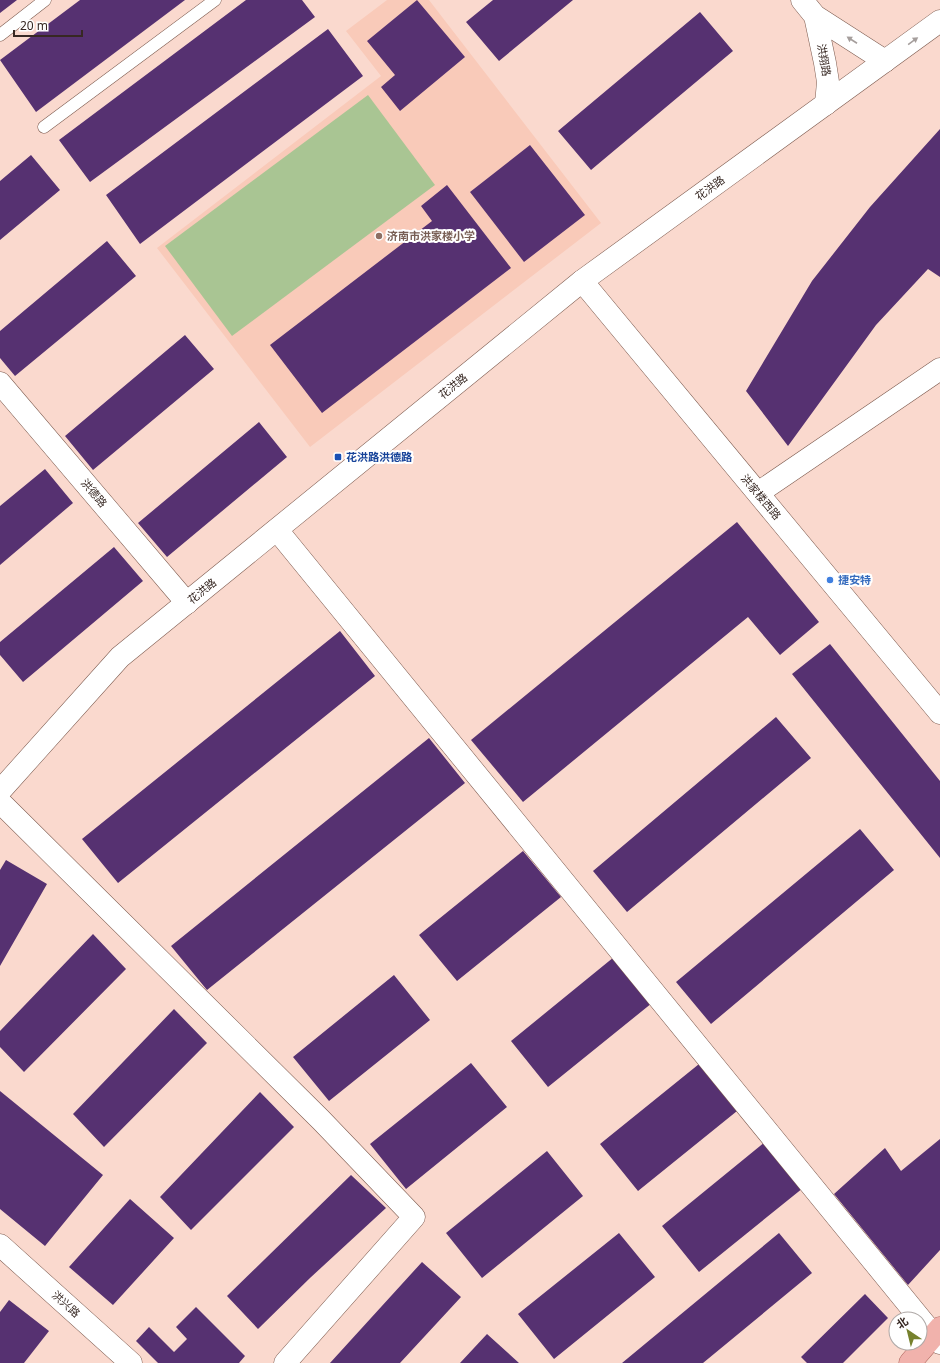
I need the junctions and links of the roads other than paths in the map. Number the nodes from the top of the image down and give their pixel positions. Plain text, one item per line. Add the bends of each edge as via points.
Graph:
1 (46, 0) edge
2 (215, 0) edge
3 (809, 8) edge
4 (940, 21) edge
5 (0, 34) edge
6 (885, 61) junction
7 (826, 104) junction
8 (44, 126) dead end
9 (582, 281) junction
10 (940, 369) edge
11 (0, 383) edge
12 (758, 494) junction
13 (277, 530) junction
14 (187, 603) junction
15 (940, 713) edge
16 (0, 791) edge
17 (0, 802) edge
18 (0, 1245) edge
19 (938, 1335) edge
20 (131, 1363) edge
21 (285, 1363) edge
22 (910, 1363) edge

1 - 5 lane
2 - 8 lane
6 -> 3 street, 洪翔路
3 - 7 street, 洪翔路 via 825,63 828,82
6 -> 4 street, 花洪路
6 - 7 street, 花洪路
7 - 9 street, 花洪路
9 - 12 street, 洪家楼西路
9 - 13 street, 花洪路
10 - 12 street
11 - 14 street, 洪德路
12 - 15 street, 洪家楼西路
13 - 14 street, 花洪路
13 - 19 street
14 - 16 street, 花洪路 via 120,657
17 - 21 street via 321,1120 414,1218
18 - 20 street, 洪兴路
19 - 22 main road

